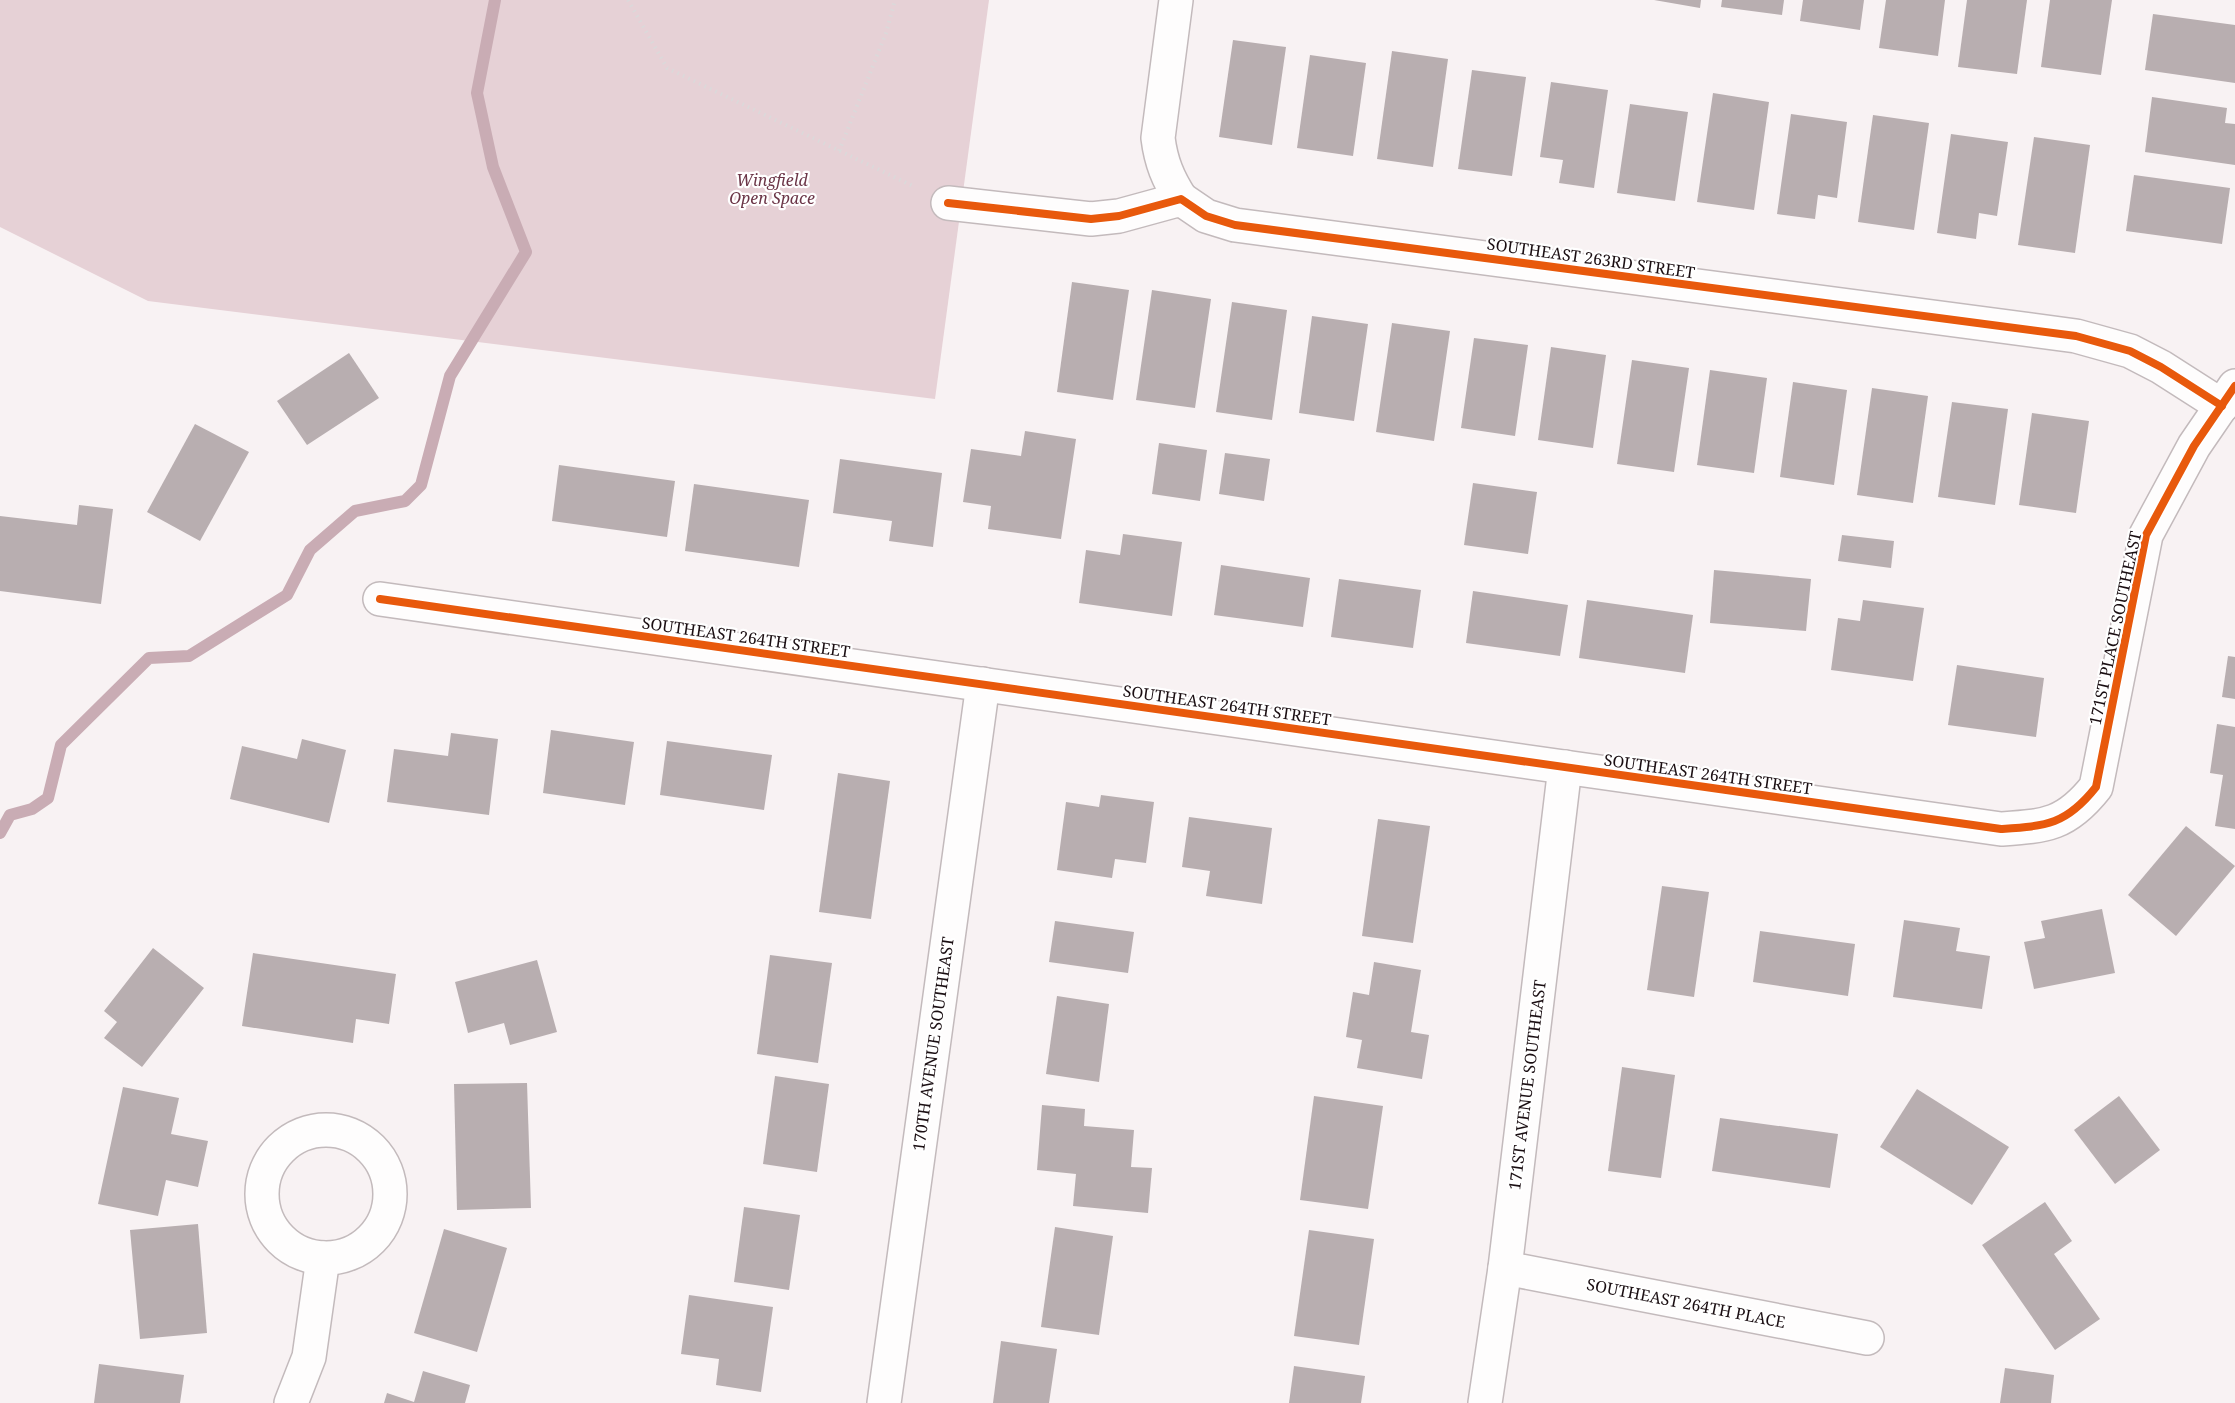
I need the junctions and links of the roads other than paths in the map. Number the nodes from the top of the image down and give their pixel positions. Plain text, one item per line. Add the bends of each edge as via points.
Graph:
1 (1176, 0) edge
2 (1181, 199) junction
3 (948, 203) road end
4 (2229, 396) edge
5 (380, 599) dead end
6 (983, 684) junction
7 (1565, 767) junction
8 (2068, 816) joint
9 (323, 1258) dead end
10 (1505, 1268) junction
11 (1867, 1338) dead end
12 (291, 1403) edge
13 (884, 1403) edge
14 (1485, 1403) edge

1 - 2 street via 1158,138 1169,182
2 - 3 street via 1119,216 1091,219
2 - 4 street, SOUTHEAST 263RD STREET via 1206,216 1235,225 2076,336 2130,351
4 - 8 street, 171ST PLACE SOUTHEAST via 2194,446 2146,534 2096,787
5 - 6 street, SOUTHEAST 264TH STREET
6 - 7 street, SOUTHEAST 264TH STREET
6 - 13 street, 170TH AVENUE SOUTHEAST
7 - 8 street, SOUTHEAST 264TH STREET via 2001,829 2046,826
7 - 10 street, 171ST AVENUE SOUTHEAST
9 - 12 street via 309,1357
10 - 11 street, SOUTHEAST 264TH PLACE
10 - 14 street, 171ST AVENUE SOUTHEAST

